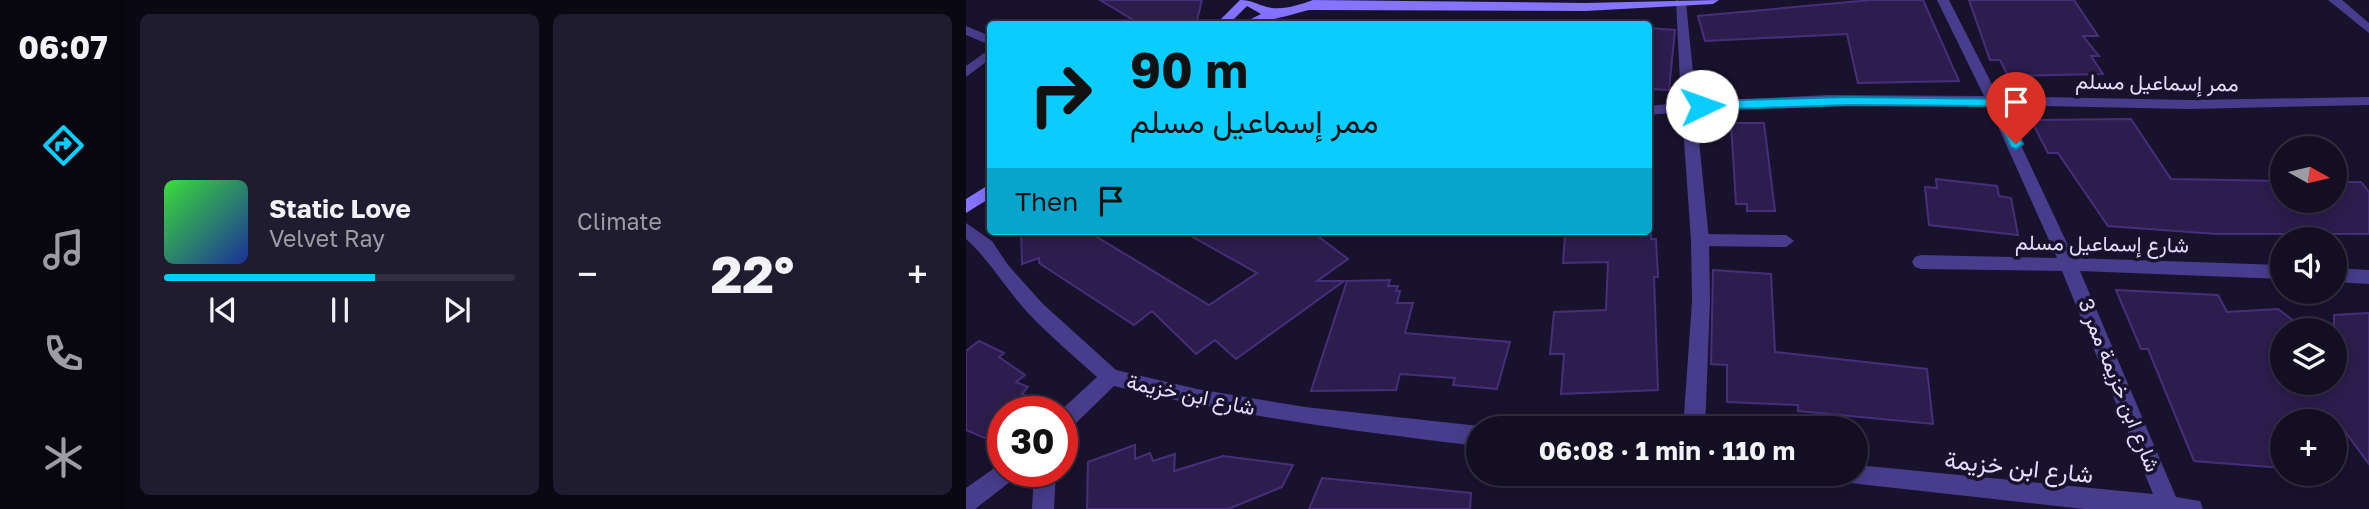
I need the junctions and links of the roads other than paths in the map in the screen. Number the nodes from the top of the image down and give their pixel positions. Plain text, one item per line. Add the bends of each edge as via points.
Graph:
1 (1248, 0) edge
2 (1713, 0) edge
3 (1943, 0) edge
4 (2334, 0) edge
5 (1316, 3) edge
6 (1680, 3) junction
7 (1276, 12) junction
8 (1225, 21) edge
9 (1254, 21) edge
10 (2369, 29) edge
11 (966, 30) edge
12 (987, 40) edge
13 (987, 56) edge
14 (966, 73) edge
15 (2369, 101) edge
16 (1996, 102) junction
17 (1687, 106) junction
18 (1652, 110) edge
19 (987, 192) edge
20 (966, 207) edge
21 (966, 229) edge
22 (1700, 240) junction
23 (1786, 241) dead end
24 (1922, 262) dead end
25 (2070, 263) junction
26 (2270, 271) edge
27 (2347, 276) edge
28 (2369, 277) edge
29 (1110, 377) junction
30 (1078, 408) edge
31 (1695, 416) edge
32 (1466, 435) edge
33 (1868, 477) edge
34 (987, 486) edge
35 (1044, 487) edge
36 (966, 502) edge
37 (2169, 507) junction
38 (1043, 509) edge
39 (2192, 509) edge

1 - 7 street via 1257,8
1 - 8 street
2 - 6 street
3 - 16 street
4 - 10 street
5 - 6 street via 1585,7
5 - 7 street
6 - 17 street
7 - 9 street
11 - 12 street
13 - 14 street
15 - 16 street, ممر إسماعيل مسلم
16 - 17 street, ممر إسماعيل مسلم
16 - 25 street
17 - 18 street, ممر إسماعيل مسلم
17 - 22 street
19 - 20 street
21 - 29 street, شارع ابن خزيمة via 986,246 1036,309
22 - 23 lane
22 - 31 street
24 - 25 street, شارع إسماعيل مسلم
25 - 26 street, شارع إسماعيل مسلم
25 - 37 street, شارع ابن خزيمة ممر 3
27 - 28 street
29 - 30 street
29 - 32 street, شارع ابن خزيمة via 1197,398 1305,416
33 - 37 street, شارع ابن خزيمة
34 - 36 street
35 - 38 street
37 - 39 street, شارع ابن خزيمة

